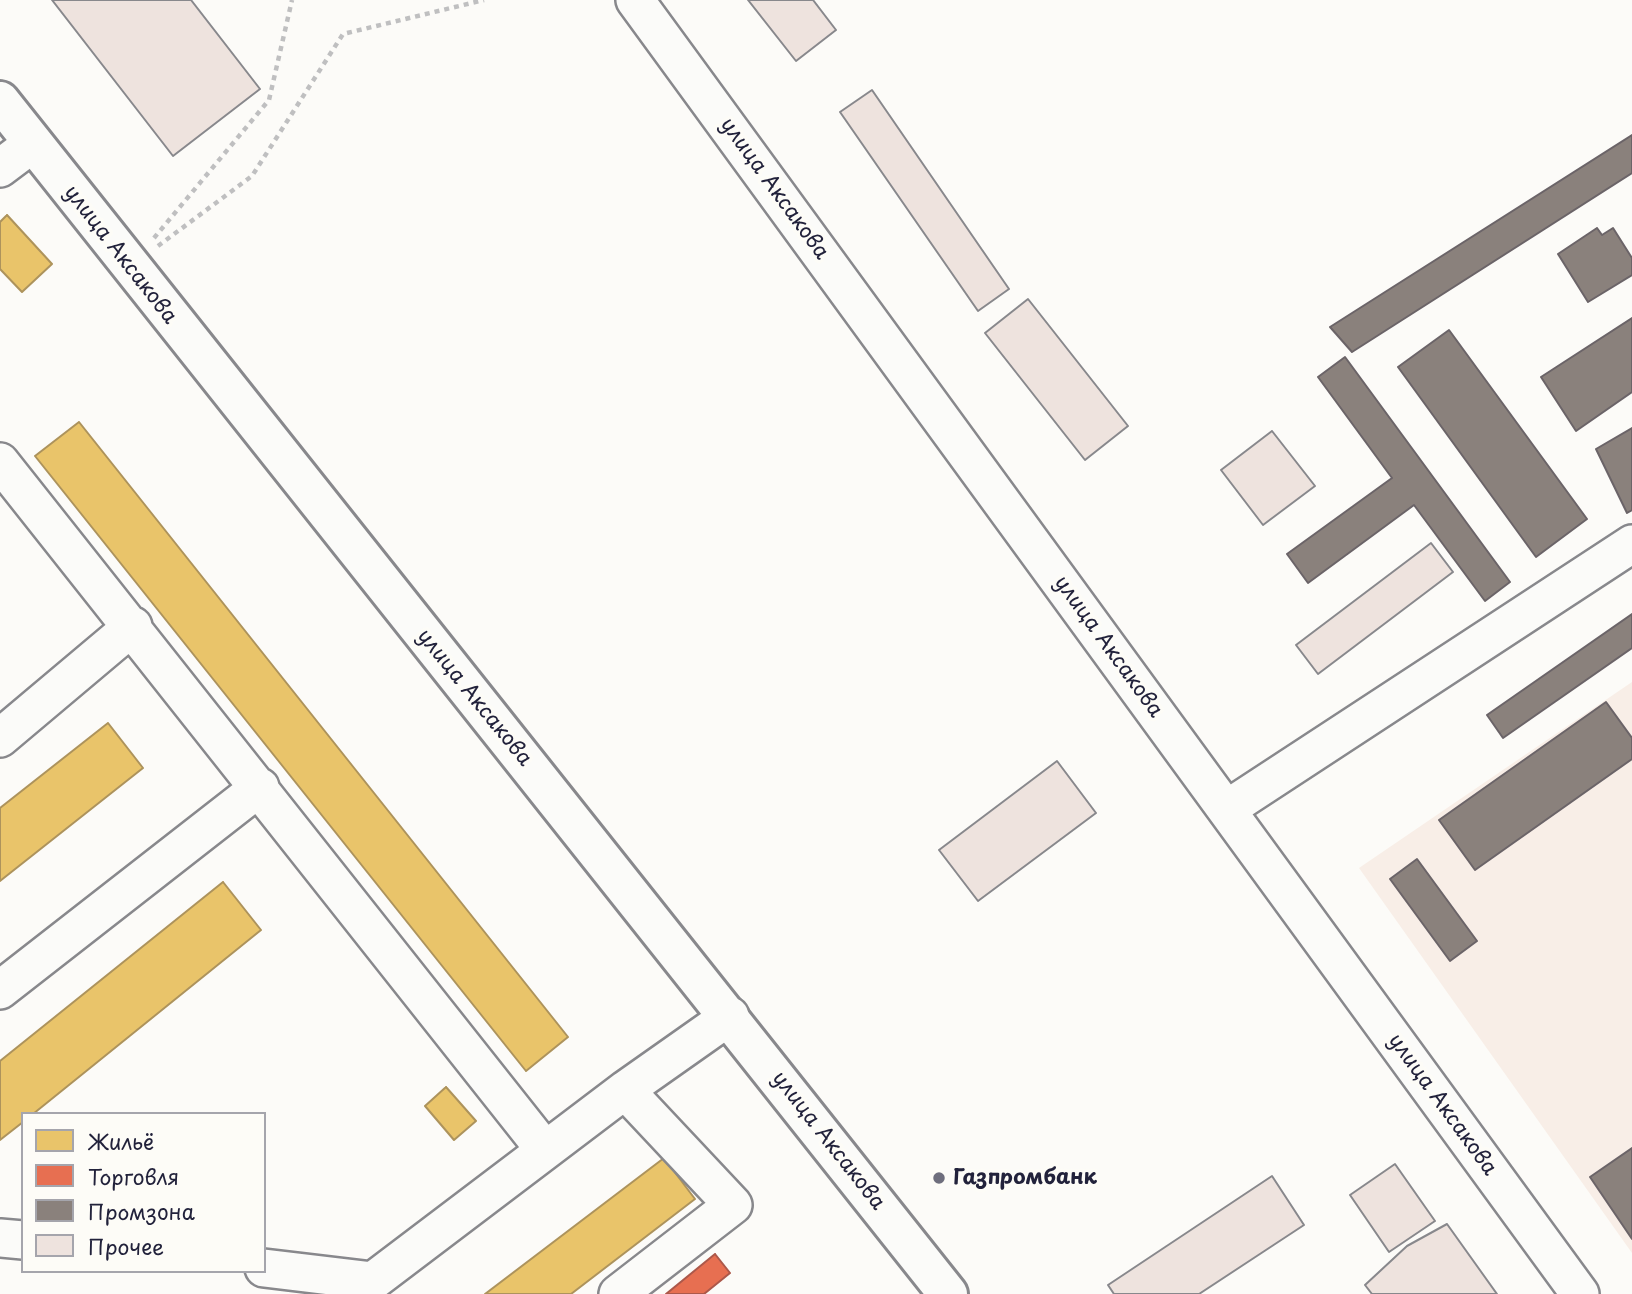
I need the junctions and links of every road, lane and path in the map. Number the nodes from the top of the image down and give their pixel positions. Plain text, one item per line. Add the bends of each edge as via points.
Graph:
1 (292, 0) edge
2 (484, 0) edge
3 (635, 0) edge
4 (0, 102) edge
5 (33, 144) junction
6 (0, 168) edge
7 (129, 267) junction
8 (0, 462) edge
9 (1632, 544) edge
10 (133, 626) junction
11 (0, 738) edge
12 (260, 787) junction
13 (1227, 809) junction
14 (0, 990) edge
15 (730, 1016) junction
16 (625, 1090) junction
17 (545, 1150) junction
18 (0, 1238) edge
19 (21, 1240) edge
20 (266, 1268) edge
21 (618, 1294) edge
22 (948, 1294) edge
23 (1580, 1294) edge

1 - 7 path via 270,100
2 - 7 path via 343,34 252,176
3 - 13 street, улица Аксакова
4 - 5 main road, улица Аксакова
5 - 6 street
5 - 7 main road, улица Аксакова
7 - 15 main road, улица Аксакова
8 - 10 street
9 - 13 street
10 - 11 street
10 - 12 street
12 - 14 street
12 - 17 street
13 - 23 street, улица Аксакова
15 - 16 street
15 - 22 main road, улица Аксакова
16 - 17 street
16 - 21 street via 733,1205
17 - 20 street via 373,1281
18 - 19 street

